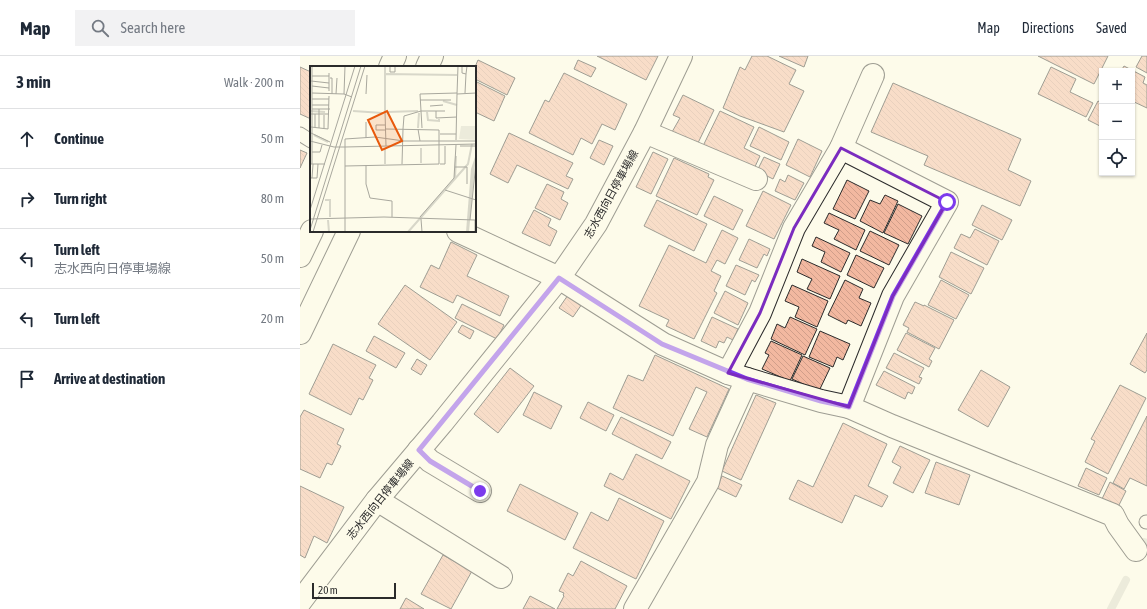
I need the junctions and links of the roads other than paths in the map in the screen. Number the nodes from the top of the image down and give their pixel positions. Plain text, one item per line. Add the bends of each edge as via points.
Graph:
1 (395, 56) edge
2 (432, 56) edge
3 (681, 56) edge
4 (390, 66) edge
5 (427, 66) edge
6 (873, 75) dead end
7 (645, 132) junction
8 (300, 134) edge
9 (310, 140) edge
10 (841, 148) junction
11 (756, 180) dead end
12 (312, 232) edge
13 (349, 232) edge
14 (460, 232) edge
15 (300, 256) edge
16 (559, 278) junction
17 (300, 333) edge
18 (738, 376) junction
19 (849, 407) junction
20 (419, 450) junction
21 (480, 491) dead end
22 (377, 500) junction
23 (1136, 550) dead end
24 (501, 577) dead end
25 (300, 602) edge
26 (636, 609) edge

1 - 4 street
2 - 5 street
3 - 7 street, 志水西向日停車場線
6 - 10 street
7 - 11 street
7 - 16 street, 志水西向日停車場線 via 596,224
8 - 9 lane
10 - 18 street via 794,228
10 - 19 street via 947,202 893,296
12 - 15 street
13 - 17 street
14 - 16 street
16 - 18 street via 662,344
16 - 20 street, 志水西向日停車場線
18 - 19 street
18 - 26 street via 708,482
19 - 23 street via 1113,515
20 - 21 street via 430,461
20 - 22 street, 志水西向日停車場線
22 - 24 street
22 - 25 street, 志水西向日停車場線

